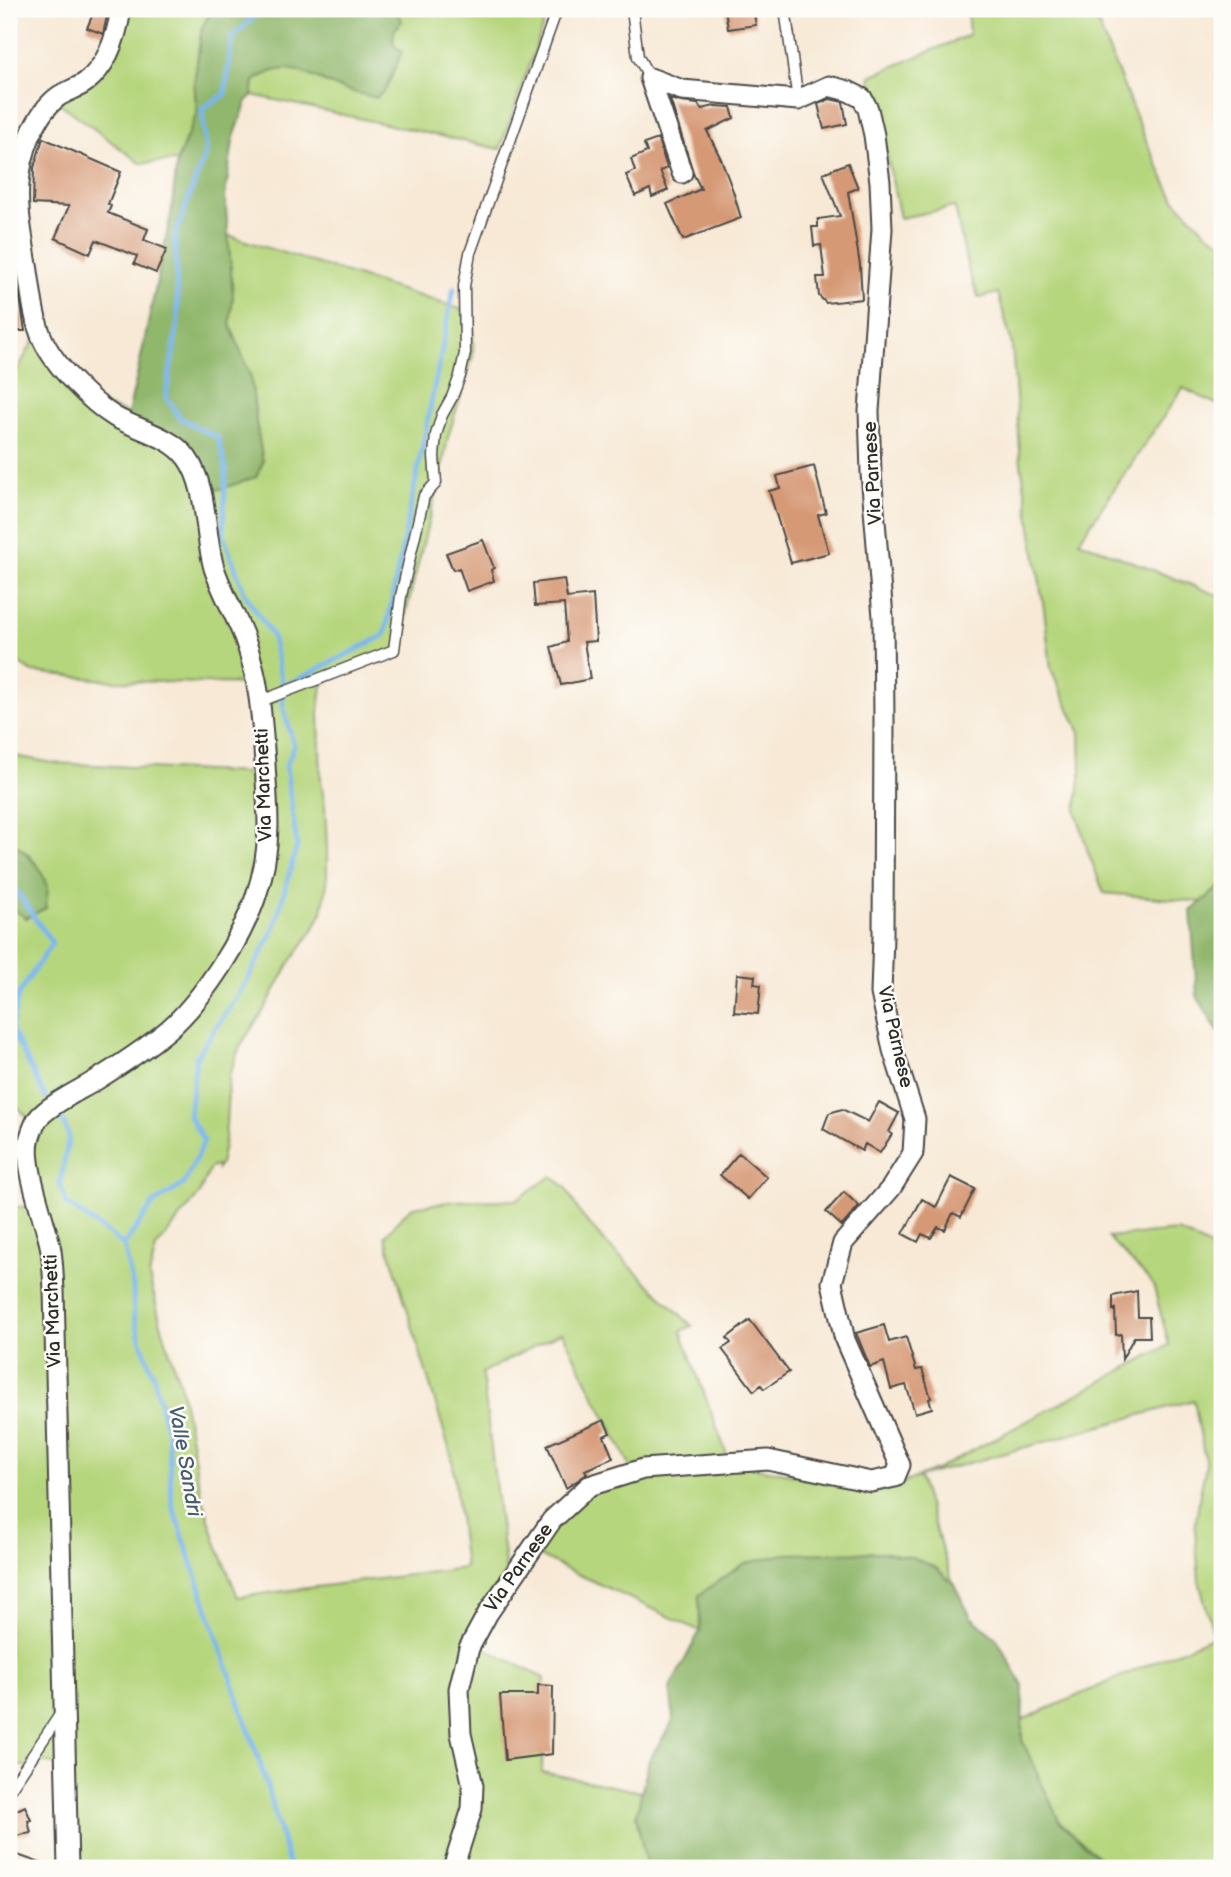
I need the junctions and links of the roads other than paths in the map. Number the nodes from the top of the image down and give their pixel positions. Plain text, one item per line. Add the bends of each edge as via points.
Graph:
1 (121, 9) edge
2 (557, 9) edge
3 (632, 9) edge
4 (785, 9) edge
5 (650, 78) junction
6 (797, 100) junction
7 (682, 173) dead end
8 (268, 698) junction
9 (64, 1707) junction
10 (9, 1791) edge
11 (68, 1868) edge
12 (453, 1868) edge

1 - 8 street, Via Marchetti via 118,31 99,69 43,113 24,157 19,212 36,319 44,343 89,397 186,458 198,479 214,568
2 - 8 lane via 470,253 464,286 463,365 436,435 436,483 424,496 394,650
3 - 5 lane via 638,57
4 - 6 lane
5 - 6 street, Via Parnese via 682,90
5 - 7 street
6 - 12 street, Via Parnese via 829,86 862,98 874,135 880,182 882,229 869,411 883,617 881,993 915,1119 913,1153 891,1188 843,1242 832,1283 845,1340 900,1465 895,1476 871,1482 768,1460 643,1469 589,1486 552,1520 469,1648 459,1689 472,1809
8 - 9 street, Via Marchetti via 267,853 253,908 238,938 190,1009 118,1067 37,1119 29,1141 29,1161 51,1249 54,1290
9 - 10 lane
9 - 11 street, Via Marchetti

